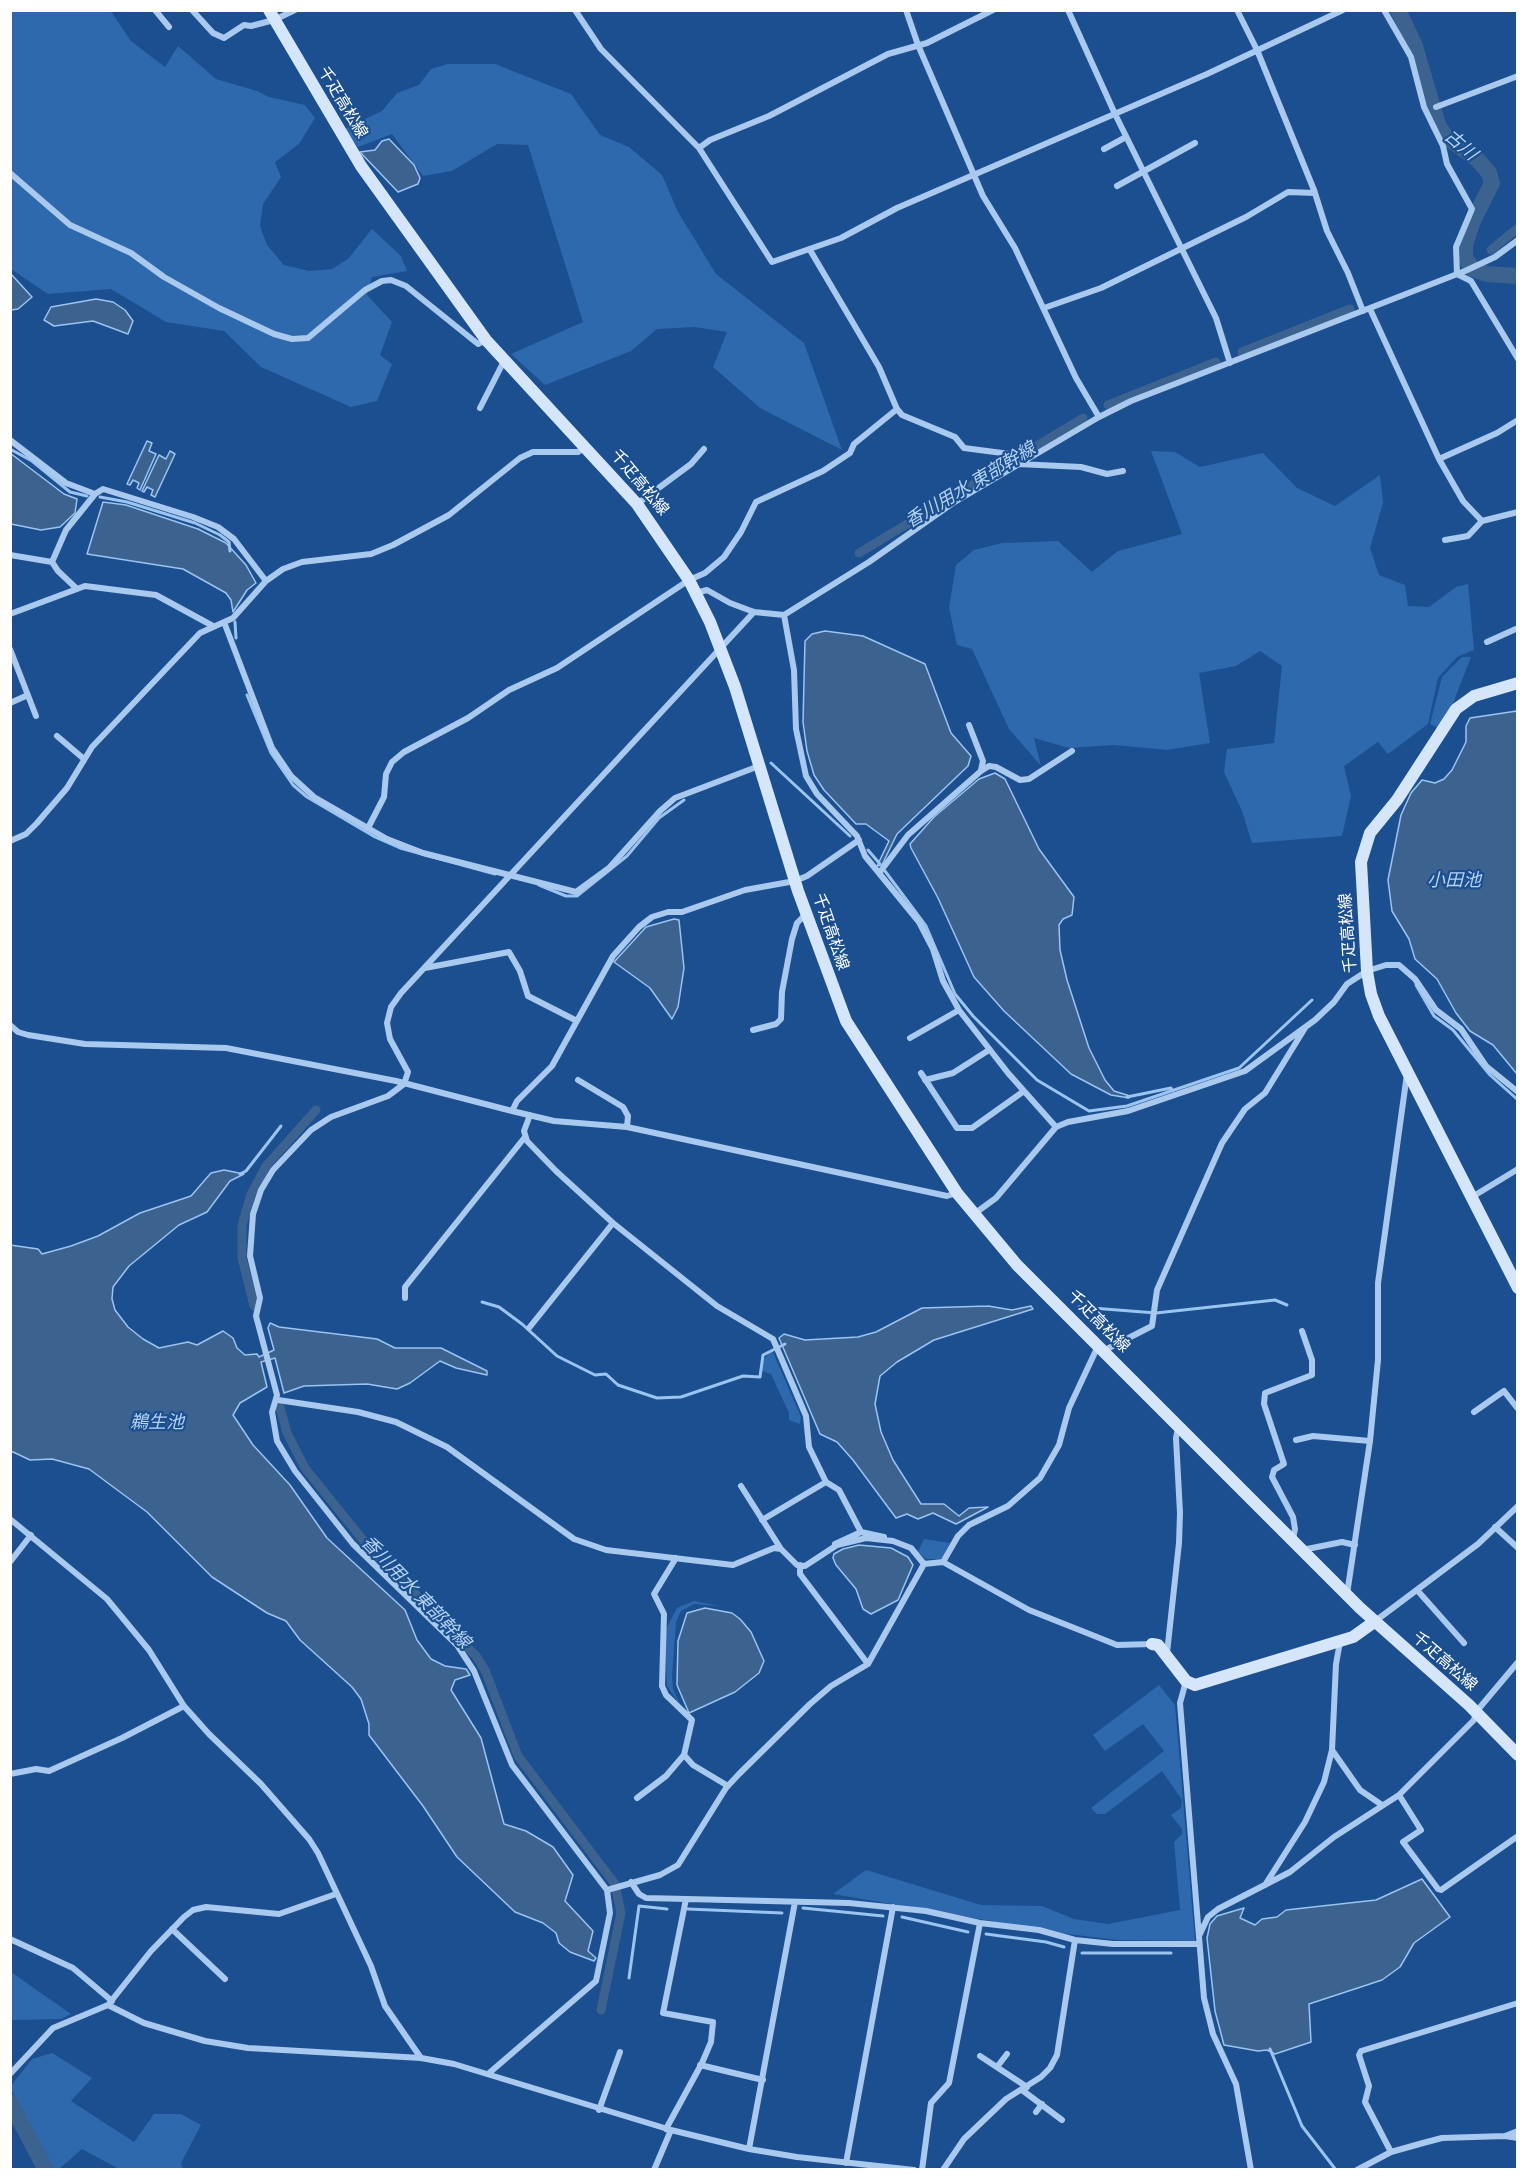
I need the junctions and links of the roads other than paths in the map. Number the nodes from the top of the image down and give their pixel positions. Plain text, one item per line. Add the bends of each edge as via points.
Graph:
1 (154, 10) edge
2 (192, 10) edge
3 (295, 10) edge
4 (575, 10) edge
5 (906, 10) edge
6 (993, 10) edge
7 (1068, 10) edge
8 (1237, 10) edge
9 (1343, 10) edge
10 (1383, 10) edge
11 (272, 15) edge
12 (169, 27) dead end
13 (918, 45) junction
14 (1257, 50) junction
15 (1518, 76) edge
16 (1436, 107) dead end
17 (1115, 114) junction
18 (1126, 137) junction
19 (1195, 143) dead end
20 (699, 148) junction
21 (1104, 149) dead end
22 (10, 172) edge
23 (1144, 173) junction
24 (975, 175) junction
25 (1117, 186) dead end
26 (1315, 193) junction
27 (1518, 240) edge
28 (1181, 248) junction
29 (810, 250) junction
30 (1457, 274) junction
31 (1044, 308) junction
32 (1370, 309) junction
33 (1363, 311) junction
34 (486, 340) junction
35 (1518, 359) edge
36 (504, 360) junction
37 (1230, 363) junction
38 (480, 408) dead end
39 (897, 408) junction
40 (1099, 415) junction
41 (1518, 420) edge
42 (10, 440) edge
43 (586, 446) junction
44 (704, 449) dead end
45 (1439, 459) junction
46 (1015, 460) junction
47 (1123, 471) dead end
48 (95, 494) junction
49 (637, 504) junction
50 (1518, 512) edge
51 (1482, 521) junction
52 (1445, 540) dead end
53 (10, 555) edge
54 (52, 562) junction
55 (689, 580) junction
56 (266, 581) junction
57 (76, 588) junction
58 (696, 593) junction
59 (754, 612) junction
60 (10, 614) edge
61 (784, 615) junction
62 (224, 622) junction
63 (213, 626) junction
64 (1518, 628) edge
65 (1487, 642) dead end
66 (720, 647) junction
67 (10, 649) edge
68 (1518, 683) edge
69 (28, 695) junction
70 (10, 703) edge
71 (36, 717) dead end
72 (969, 725) dead end
73 (57, 736) dead end
74 (1072, 751) dead end
75 (84, 759) junction
76 (759, 766) junction
77 (981, 771) junction
78 (368, 828) junction
79 (859, 840) junction
80 (10, 841) edge
81 (879, 872) junction
82 (512, 874) junction
83 (795, 881) junction
84 (806, 913) junction
85 (425, 968) junction
86 (1367, 971) junction
87 (959, 1010) junction
88 (577, 1021) junction
89 (10, 1025) edge
90 (1307, 1025) junction
91 (753, 1030) dead end
92 (910, 1038) dead end
93 (990, 1050) junction
94 (1408, 1070) junction
95 (921, 1073) dead end
96 (578, 1080) dead end
97 (925, 1080) junction
98 (404, 1084) junction
99 (1024, 1091) junction
100 (1518, 1092) edge
101 (512, 1111) junction
102 (530, 1115) junction
103 (627, 1127) junction
104 (1056, 1127) junction
105 (525, 1137) junction
106 (1518, 1169) edge
107 (957, 1193) junction
108 (1472, 1197) junction
109 (974, 1214) junction
110 (613, 1223) junction
111 (1518, 1288) edge
112 (405, 1298) dead end
113 (529, 1328) dead end
114 (1302, 1331) dead end
115 (1101, 1349) junction
116 (277, 1397) junction
117 (1518, 1409) edge
118 (1474, 1412) dead end
119 (1178, 1426) junction
120 (1296, 1440) dead end
121 (1370, 1441) junction
122 (826, 1482) junction
123 (741, 1486) dead end
124 (1518, 1506) edge
125 (10, 1519) edge
126 (762, 1520) junction
127 (1495, 1527) junction
128 (861, 1532) junction
129 (30, 1535) junction
130 (893, 1540) junction
131 (1292, 1540) junction
132 (1355, 1545) junction
133 (1518, 1548) edge
134 (781, 1549) junction
135 (1302, 1550) junction
136 (828, 1551) junction
137 (676, 1558) junction
138 (10, 1562) edge
139 (942, 1562) junction
140 (924, 1564) junction
141 (800, 1565) junction
142 (1417, 1590) junction
143 (1347, 1595) junction
144 (1374, 1622) junction
145 (1340, 1641) junction
146 (1464, 1643) dead end
147 (1152, 1644) joint
148 (1167, 1657) junction
149 (1518, 1662) edge
150 (868, 1664) junction
151 (1186, 1681) junction
152 (184, 1706) junction
153 (1476, 1712) junction
154 (1332, 1750) junction
155 (684, 1755) junction
156 (1518, 1755) edge
157 (10, 1774) edge
158 (728, 1786) junction
159 (1399, 1795) junction
160 (637, 1798) dead end
161 (1383, 1806) junction
162 (1518, 1836) edge
163 (631, 1882) junction
164 (1265, 1885) junction
165 (607, 1890) junction
166 (336, 1894) junction
167 (686, 1899) junction
168 (795, 1902) junction
169 (893, 1907) junction
170 (980, 1923) junction
171 (172, 1929) junction
172 (10, 1939) edge
173 (1075, 1940) junction
174 (1199, 1940) junction
175 (225, 1979) dead end
176 (110, 2003) junction
177 (1518, 2003) edge
178 (620, 2052) dead end
179 (1006, 2054) dead end
180 (980, 2056) dead end
181 (421, 2058) junction
182 (700, 2065) junction
183 (997, 2067) junction
184 (12, 2071) edge
185 (488, 2074) junction
186 (763, 2080) junction
187 (1024, 2088) junction
188 (1042, 2104) junction
189 (599, 2110) junction
190 (1036, 2112) dead end
191 (1062, 2120) dead end
192 (668, 2130) junction
193 (1518, 2131) edge
194 (1505, 2136) junction
195 (1518, 2138) edge
196 (749, 2149) junction
197 (1391, 2152) junction
198 (846, 2163) junction
199 (872, 2167) edge
200 (654, 2169) edge
201 (914, 2169) edge
202 (922, 2169) edge
203 (943, 2169) edge
204 (1251, 2169) edge
205 (1358, 2169) edge

1 - 12 street
2 - 11 street via 213,33 224,38 244,25 251,26
3 - 11 street
4 - 20 street via 601,49
5 - 13 street
6 - 13 street
7 - 17 street
8 - 14 street
9 - 14 street
10 - 30 street via 1411,57 1424,107 1443,146 1447,165 1472,209 1456,247
11 - 34 main road, 千疋高松線 via 361,166
13 - 20 street via 888,54
13 - 24 street
14 - 17 street
14 - 26 street
15 - 16 street
17 - 18 street
17 - 24 street
18 - 21 street
18 - 23 street
19 - 23 street
20 - 29 street via 772,262
22 - 34 street via 70,225 132,253 174,282 274,334 308,338 365,290 391,280 406,286 478,344
23 - 25 street
23 - 28 street
24 - 29 street
24 - 31 street
26 - 28 street via 1288,192
26 - 33 street via 1327,231
27 - 30 street via 1485,262
28 - 31 street via 1101,288
28 - 37 street via 1216,318
29 - 39 street via 879,367
30 - 32 street
30 - 35 street via 1471,281
31 - 40 street
32 - 33 street
32 - 45 street
33 - 37 street
34 - 36 main road, 千疋高松線
36 - 38 street
36 - 43 main road, 千疋高松線
37 - 40 street
39 - 46 street via 902,415 955,437 964,448
39 - 55 street via 854,444 850,453 808,481 756,502 724,557
40 - 46 street
41 - 45 street
42 - 48 street via 66,483
43 - 49 main road, 千疋高松線
43 - 56 street via 578,452 532,452 520,458 449,515 393,545 371,554 302,562
44 - 49 street via 691,464
45 - 51 street via 1462,501
46 - 47 street via 1107,474
46 - 61 street via 869,562
48 - 54 street via 61,537
48 - 56 street via 103,489 218,527 234,539
49 - 55 main road, 千疋高松線
50 - 51 street
51 - 52 street via 1468,536
53 - 54 street
54 - 57 street
55 - 58 main road, 千疋高松線
55 - 78 street via 557,668 509,690 468,718 404,752 386,774 384,797
56 - 62 street via 233,618
57 - 60 street
57 - 63 street via 156,595
58 - 59 street via 707,590
58 - 66 main road, 千疋高松線
59 - 61 street
59 - 66 street
61 - 79 street via 794,670 796,729 806,776 817,794
62 - 63 street
62 - 78 street via 272,748 291,776 314,797
63 - 75 street via 200,633
64 - 65 street
66 - 76 main road, 千疋高松線
66 - 82 street
67 - 69 street
68 - 86 main road, 千疋高松線 via 1474,696 1456,709 1397,800 1370,833 1361,862
69 - 70 street
69 - 71 street
72 - 77 street via 983,761
73 - 75 street
74 - 77 street via 1029,779 1020,780 996,767 988,766
75 - 80 street via 67,788 37,824
76 - 82 street via 675,798 609,868 576,892
76 - 83 main road, 千疋高松線
77 - 81 street via 908,835
78 - 82 street via 423,853
79 - 81 street via 865,856
79 - 83 street
81 - 87 street via 919,922
82 - 85 street
83 - 84 main road, 千疋高松線
83 - 88 street via 745,890 682,912 652,917 613,956
84 - 91 street via 797,923 792,939 781,1019
84 - 107 main road, 千疋高松線 via 846,1021
85 - 88 street via 509,952 528,996
85 - 98 street via 391,1007 387,1023 390,1039 408,1072
86 - 90 street via 1347,984 1335,1002
86 - 94 main road, 千疋高松線 via 1379,1016
86 - 100 street via 1399,965 1407,971 1436,1010 1461,1029 1486,1066
87 - 92 street
87 - 93 street
88 - 101 street via 552,1066
89 - 98 street via 28,1035 85,1044 226,1048
90 - 104 street via 1245,1071 1218,1082 1128,1111
90 - 115 street via 1265,1094 1245,1109 1222,1143 1157,1290 1152,1326
93 - 97 street via 953,1073
93 - 99 street
94 - 108 main road, 千疋高松線
94 - 121 street via 1378,1283 1378,1360
95 - 97 street
96 - 103 street via 623,1107 628,1116
97 - 99 street via 957,1128 972,1128
98 - 101 street
98 - 116 street via 388,1096 331,1117 311,1130 273,1170 261,1190 253,1214 250,1256 260,1298 256,1316
99 - 104 street
101 - 102 street
102 - 103 street via 554,1121
102 - 105 street
103 - 107 street via 947,1196
104 - 109 street via 996,1198
105 - 110 street
105 - 112 street via 405,1287
106 - 108 street
107 - 109 main road, 千疋高松線
108 - 111 main road, 千疋高松線
109 - 115 main road, 千疋高松線 via 1017,1265
110 - 113 street
110 - 122 street via 717,1306 772,1339 806,1416 809,1447
114 - 131 street via 1312,1360 1312,1375 1265,1393 1264,1404 1284,1464 1272,1476 1293,1517
115 - 119 main road, 千疋高松線
115 - 139 street via 1069,1408 1059,1445 1040,1478 1008,1506 969,1525
116 - 137 street via 396,1422 447,1447 574,1539 606,1550
116 - 165 street via 273,1425 277,1441 294,1471 353,1544 457,1646 474,1671 512,1765
117 - 118 street via 1504,1391
119 - 131 main road, 千疋高松線
119 - 148 street via 1179,1543
120 - 121 street via 1312,1436
121 - 132 street
122 - 126 street
122 - 128 street via 839,1490
123 - 126 street
124 - 127 street
125 - 129 street
126 - 134 street
127 - 133 street
127 - 142 street
128 - 130 street
128 - 136 street via 837,1541
129 - 138 street
129 - 152 street via 107,1599 149,1650
130 - 136 street via 866,1538
130 - 140 street via 910,1548
131 - 135 main road, 千疋高松線
132 - 135 street via 1342,1542
132 - 143 street
134 - 137 street via 774,1548 733,1565
134 - 141 street
135 - 143 main road, 千疋高松線
136 - 141 street via 805,1566
137 - 155 street via 654,1594 663,1614 662,1686 692,1720
139 - 140 street
139 - 147 street via 1029,1610 1087,1634 1117,1645
140 - 150 street
141 - 150 street via 800,1574
142 - 144 street
142 - 146 street
143 - 144 main road, 千疋高松線
144 - 145 main road
144 - 153 main road, 千疋高松線
145 - 151 main road via 1195,1685
145 - 154 street
147 - 148 main road via 1158,1645
148 - 151 main road
149 - 153 street
150 - 158 street via 810,1704
151 - 174 street via 1180,1703
152 - 157 street via 49,1771 36,1768
152 - 166 street via 309,1839
153 - 156 main road, 千疋高松線
153 - 159 street via 1474,1720
154 - 161 street via 1360,1790
154 - 164 street via 1316,1800
155 - 158 street
155 - 160 street via 666,1776
158 - 163 street via 678,1865 660,1875
159 - 161 street
159 - 162 street via 1421,1830 1403,1842 1438,1889
161 - 164 street via 1334,1837 1290,1872
163 - 165 street
163 - 167 street via 646,1898
164 - 174 street via 1208,1917
165 - 185 street via 610,1913 596,1981
166 - 171 street via 279,1914 206,1907 184,1917
166 - 181 street via 371,1966 385,2006
167 - 168 street
167 - 182 street via 663,2013 713,2022 711,2042
168 - 169 street
168 - 186 street
169 - 170 street
169 - 198 street
170 - 173 street via 1039,1930
170 - 202 street via 949,2083 931,2103
171 - 175 street
171 - 176 street
172 - 176 street via 73,1968
173 - 174 street via 1113,1944
173 - 187 street via 1057,2055 1050,2068
174 - 204 street via 1204,1998 1213,2034 1236,2084
176 - 181 street via 144,2022 222,2044
176 - 184 street via 53,2028
177 - 197 street via 1361,2052 1370,2086 1365,2102
178 - 189 street
179 - 183 street
180 - 183 street
181 - 185 street
182 - 186 street
182 - 192 street
183 - 187 street
185 - 189 street
186 - 196 street
187 - 188 street
187 - 203 street via 1006,2099 964,2139
188 - 190 street
188 - 191 street
189 - 192 street
192 - 196 street
192 - 200 street
193 - 194 street
194 - 195 street
194 - 197 street via 1442,2138
196 - 198 street
197 - 205 street
198 - 199 street
199 - 201 street

